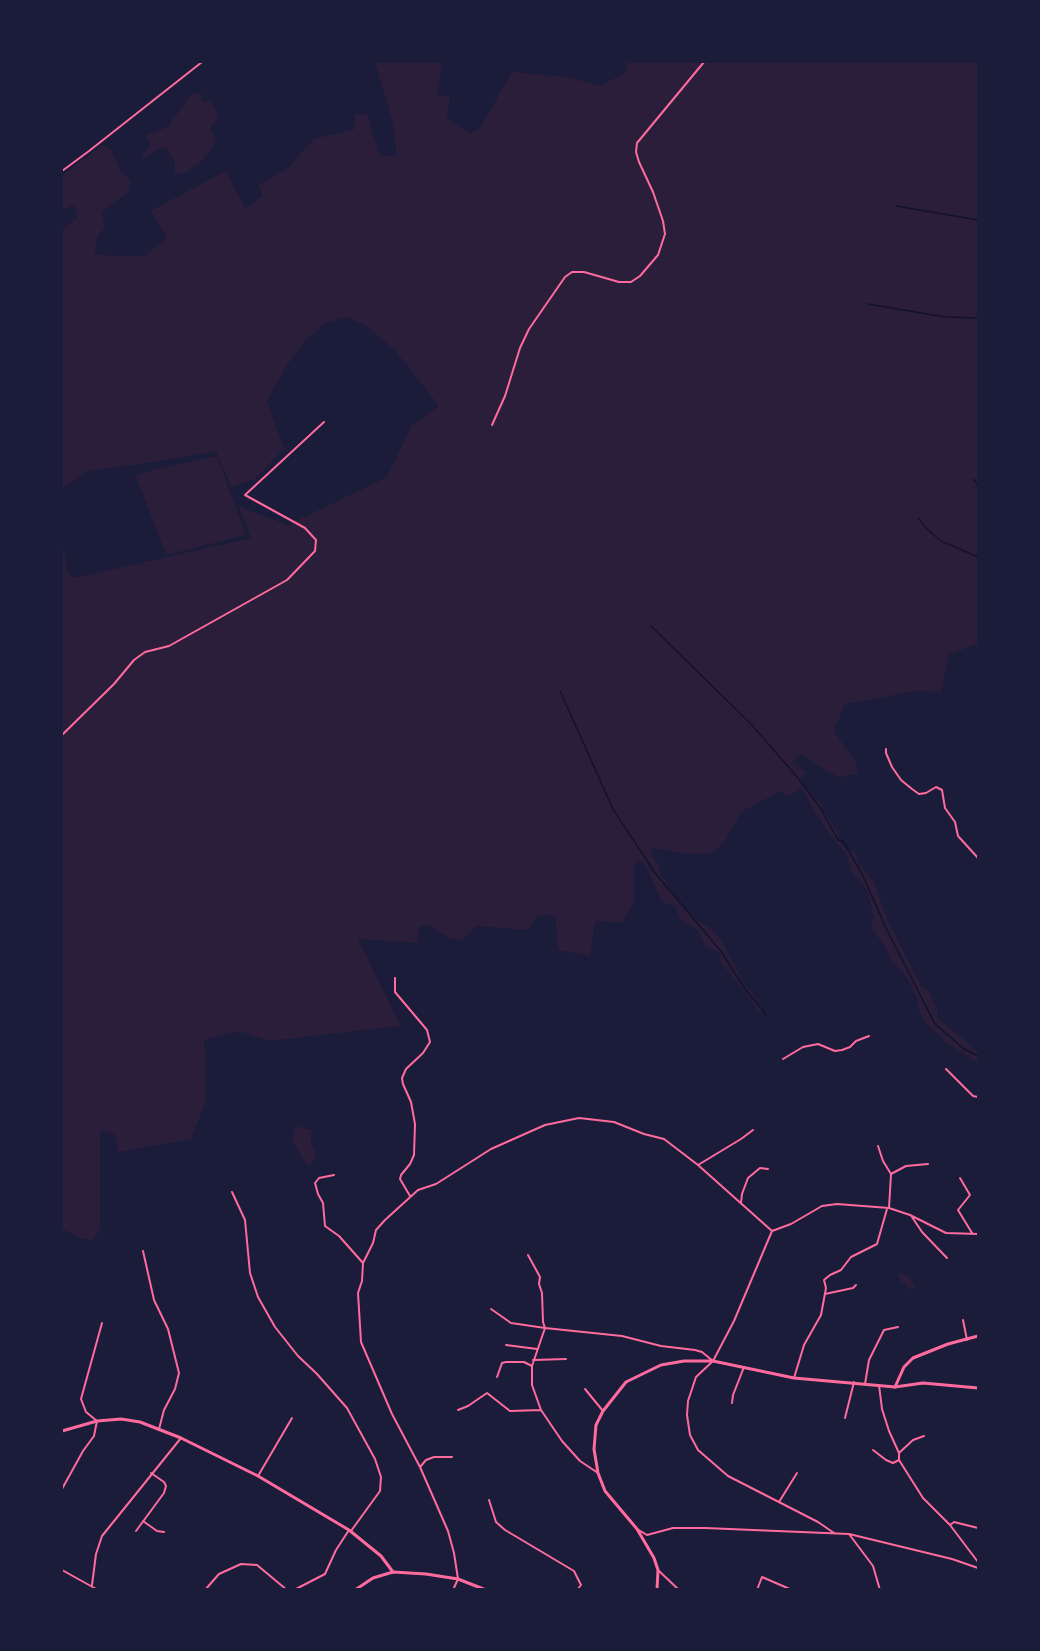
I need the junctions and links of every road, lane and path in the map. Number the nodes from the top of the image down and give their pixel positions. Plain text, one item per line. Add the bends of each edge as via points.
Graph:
1 (202, 62) edge
2 (704, 62) edge
3 (62, 171) edge
4 (324, 422) dead end
5 (492, 425) dead end
6 (62, 735) edge
7 (886, 749) dead end
8 (978, 858) edge
9 (395, 978) dead end
10 (869, 1036) dead end
11 (783, 1059) dead end
12 (946, 1069) dead end
13 (978, 1097) edge
14 (753, 1130) dead end
15 (878, 1146) dead end
16 (928, 1164) dead end
17 (698, 1165) junction
18 (768, 1169) dead end
19 (891, 1174) junction
20 (334, 1175) dead end
21 (960, 1178) dead end
22 (232, 1192) dead end
23 (410, 1196) junction
24 (741, 1203) junction
25 (888, 1209) junction
26 (910, 1215) junction
27 (772, 1231) junction
28 (973, 1234) junction
29 (978, 1234) edge
30 (143, 1251) dead end
31 (528, 1255) dead end
32 (947, 1258) dead end
33 (363, 1263) junction
34 (856, 1285) dead end
35 (825, 1294) junction
36 (491, 1310) dead end
37 (963, 1320) dead end
38 (102, 1323) dead end
39 (898, 1327) dead end
40 (545, 1328) junction
41 (978, 1336) edge
42 (966, 1340) junction
43 (506, 1345) dead end
44 (537, 1349) junction
45 (566, 1359) dead end
46 (534, 1360) junction
47 (713, 1361) junction
48 (532, 1366) junction
49 (744, 1367) junction
50 (497, 1377) dead end
51 (794, 1378) junction
52 (855, 1382) junction
53 (865, 1384) junction
54 (879, 1385) junction
55 (895, 1387) junction
56 (978, 1388) edge
57 (585, 1389) dead end
58 (732, 1403) dead end
59 (458, 1410) dead end
60 (542, 1410) junction
61 (603, 1411) junction
62 (292, 1418) dead end
63 (845, 1418) dead end
64 (97, 1421) junction
65 (159, 1429) junction
66 (62, 1431) edge
67 (924, 1436) dead end
68 (181, 1438) junction
69 (873, 1450) dead end
70 (899, 1453) junction
71 (452, 1457) dead end
72 (899, 1460) junction
73 (420, 1467) junction
74 (152, 1473) junction
75 (598, 1473) junction
76 (797, 1473) dead end
77 (258, 1476) junction
78 (62, 1489) edge
79 (489, 1500) dead end
80 (779, 1502) junction
81 (143, 1521) junction
82 (950, 1525) junction
83 (978, 1528) edge
84 (637, 1529) junction
85 (350, 1531) junction
86 (136, 1532) dead end
87 (164, 1532) dead end
88 (834, 1533) junction
89 (849, 1534) junction
90 (978, 1562) edge
91 (978, 1568) edge
92 (62, 1570) edge
93 (658, 1570) junction
94 (393, 1572) junction
95 (458, 1580) junction
96 (92, 1585) junction
97 (98, 1590) edge
98 (205, 1590) edge
99 (286, 1590) edge
100 (294, 1590) edge
101 (355, 1590) edge
102 (453, 1590) edge
103 (486, 1590) edge
104 (577, 1590) edge
105 (657, 1590) edge
106 (679, 1590) edge
107 (757, 1590) edge
108 (792, 1590) edge
109 (880, 1590) edge

1 - 3 street
2 - 5 street via 637,143 639,162 663,220 665,234 658,255 631,282 584,272 565,277 524,338
4 - 6 street via 246,495 305,528 316,540 315,551 287,580 169,646 144,652
7 - 8 street via 892,767 912,789 919,794 936,787 942,790 945,808 955,822 958,836
9 - 23 street via 394,992 427,1030 430,1041 402,1078 415,1124 414,1155 400,1179
10 - 11 street via 842,1050 818,1044 803,1047
12 - 13 street
14 - 17 street
15 - 19 street
16 - 19 street via 906,1166
17 - 23 street via 664,1139 614,1122 579,1118 526,1132
17 - 24 street
18 - 24 street via 760,1168 748,1178
19 - 25 street
20 - 33 street via 319,1178 315,1183 323,1203 325,1226
21 - 28 street via 970,1195 958,1210
22 - 85 street via 245,1220 250,1273 258,1297 298,1356 347,1408 375,1459 381,1477 380,1491
23 - 33 street via 376,1230
24 - 27 street
25 - 26 street
25 - 27 street via 822,1206
25 - 35 street via 877,1244 851,1257 839,1272 824,1280
26 - 28 street via 946,1233
26 - 32 street
27 - 47 street
28 - 29 street
30 - 65 street via 154,1300 168,1329 179,1373
31 - 40 street via 540,1277
33 - 73 street via 358,1293 361,1342
34 - 35 street
35 - 51 street via 818,1322 804,1346
36 - 40 street via 510,1323
37 - 42 street
38 - 64 street via 81,1400 86,1412
39 - 53 street via 884,1330 869,1360
40 - 44 street
40 - 47 street via 622,1336 695,1350
41 - 42 main road
42 - 55 main road via 913,1358
43 - 44 street
44 - 46 street
45 - 46 street
46 - 48 street
47 - 49 main road
47 - 61 main road via 684,1361 646,1371 626,1382
47 - 80 street via 696,1377 688,1401 690,1435 698,1450 728,1476
48 - 50 street via 524,1362 502,1363
48 - 60 street via 532,1385
49 - 51 main road
49 - 58 street
51 - 52 main road
52 - 53 main road
52 - 63 street
53 - 54 main road
54 - 55 main road
54 - 70 street via 882,1409
55 - 56 main road via 923,1383
57 - 61 street
59 - 60 street via 487,1393 510,1411
60 - 75 street via 562,1441
61 - 75 main road via 596,1425 594,1449
62 - 77 street
64 - 65 main road via 121,1419
64 - 66 main road
64 - 78 street via 94,1436
65 - 68 main road
67 - 70 street
68 - 74 street
68 - 77 main road
69 - 72 street via 892,1463
70 - 72 street
71 - 73 street via 434,1457
72 - 82 street via 923,1498
73 - 95 street via 448,1531
74 - 81 street via 166,1486
74 - 96 street via 102,1536
75 - 84 main road via 605,1491
76 - 80 street
77 - 85 main road
79 - 104 street via 496,1522 505,1530 574,1571 580,1583
80 - 88 street
81 - 86 street
81 - 87 street
82 - 83 street via 954,1522
82 - 90 street
84 - 88 street via 647,1535 673,1528
84 - 93 main road
85 - 94 main road via 381,1556
85 - 100 street via 325,1574
88 - 89 street
89 - 91 street
89 - 109 street via 873,1566
92 - 96 street
93 - 105 main road
93 - 106 street
94 - 95 main road
94 - 101 main road via 373,1578
95 - 102 street
95 - 103 main road
96 - 97 street
98 - 99 street via 219,1575 241,1564 257,1565
107 - 108 street via 762,1577

